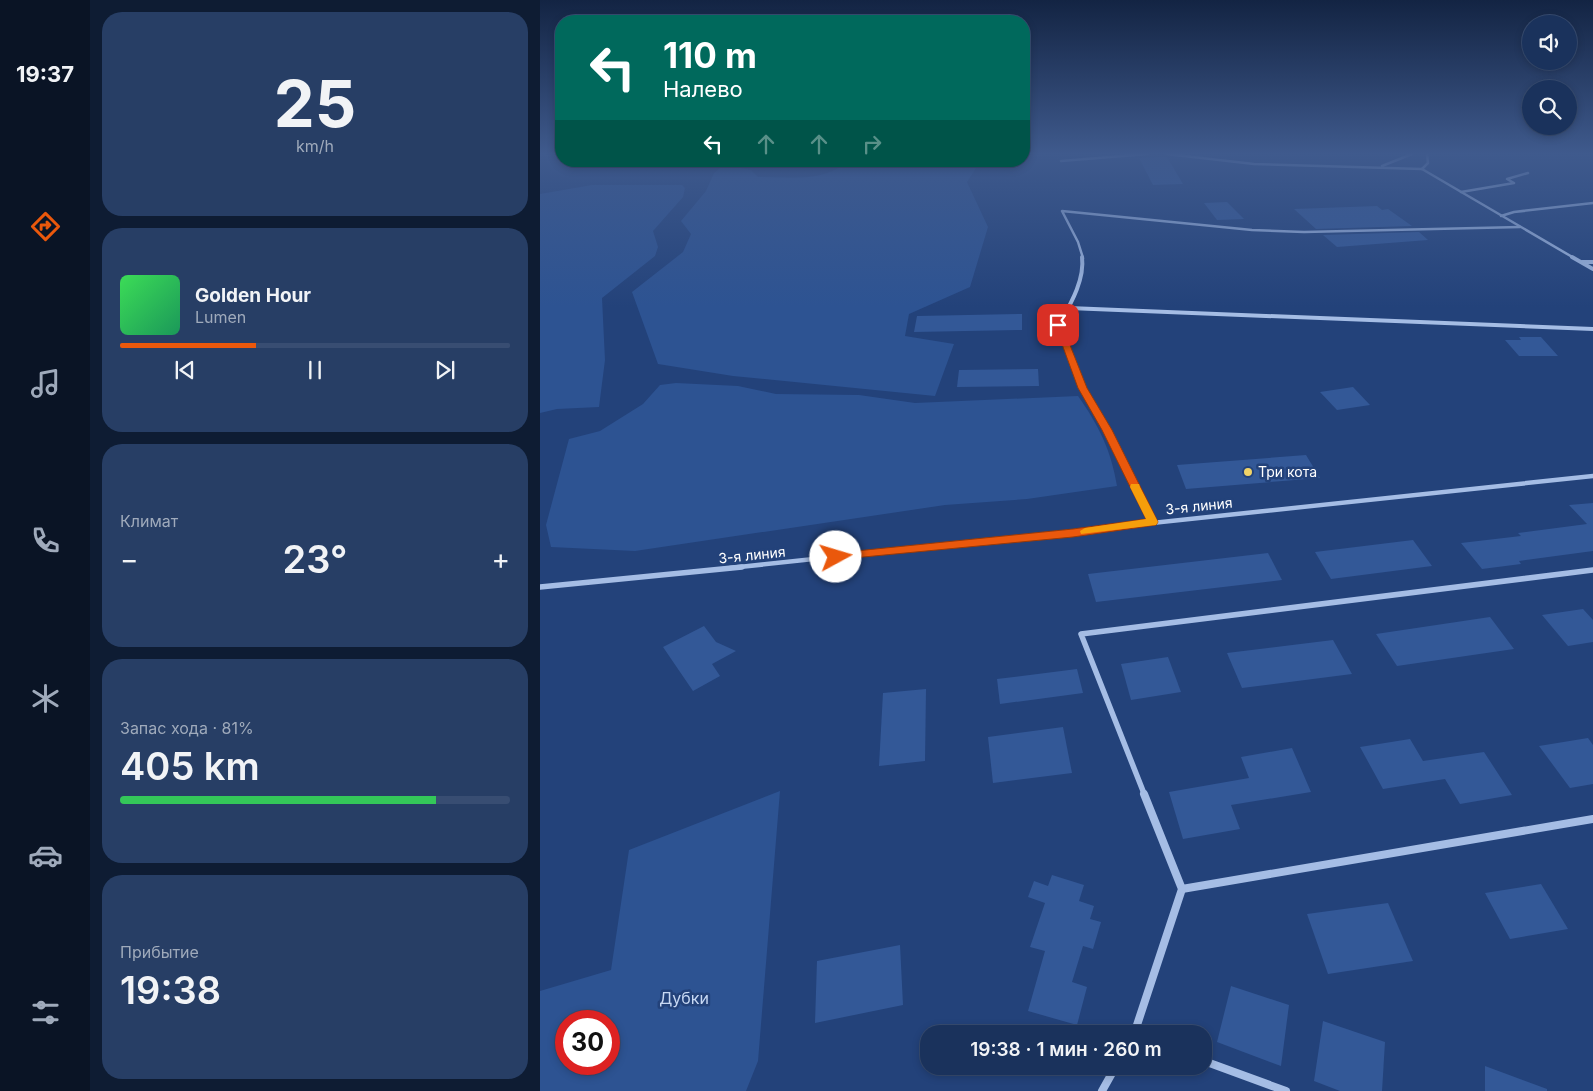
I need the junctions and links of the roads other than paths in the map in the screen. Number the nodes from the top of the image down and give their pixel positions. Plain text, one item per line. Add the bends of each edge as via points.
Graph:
1 (1483, 205) edge
2 (1576, 205) edge
3 (1501, 216) junction
4 (1520, 227) junction
5 (1582, 262) junction
6 (1593, 262) edge
7 (1593, 269) edge
8 (1069, 308) junction
9 (1593, 329) edge
10 (1593, 476) edge
11 (1152, 522) junction
12 (1593, 570) edge
13 (540, 587) edge
14 (1593, 819) edge
15 (1182, 890) junction
16 (1137, 1025) edge
17 (1212, 1064) edge
18 (1111, 1075) edge
19 (1102, 1091) edge
20 (1286, 1091) edge

1 - 3 street
2 - 3 street
3 - 4 street
4 - 5 street
4 - 8 street via 1269,231 1062,211 1082,252 1083,261
5 - 6 street
5 - 7 street
8 - 9 street
8 - 11 street via 1058,325 1082,388 1107,430
10 - 11 street, 3-я линия
11 - 13 street, 3-я линия via 1073,533
12 - 15 street via 1081,634
14 - 15 street
15 - 16 street
17 - 20 street
18 - 19 street

